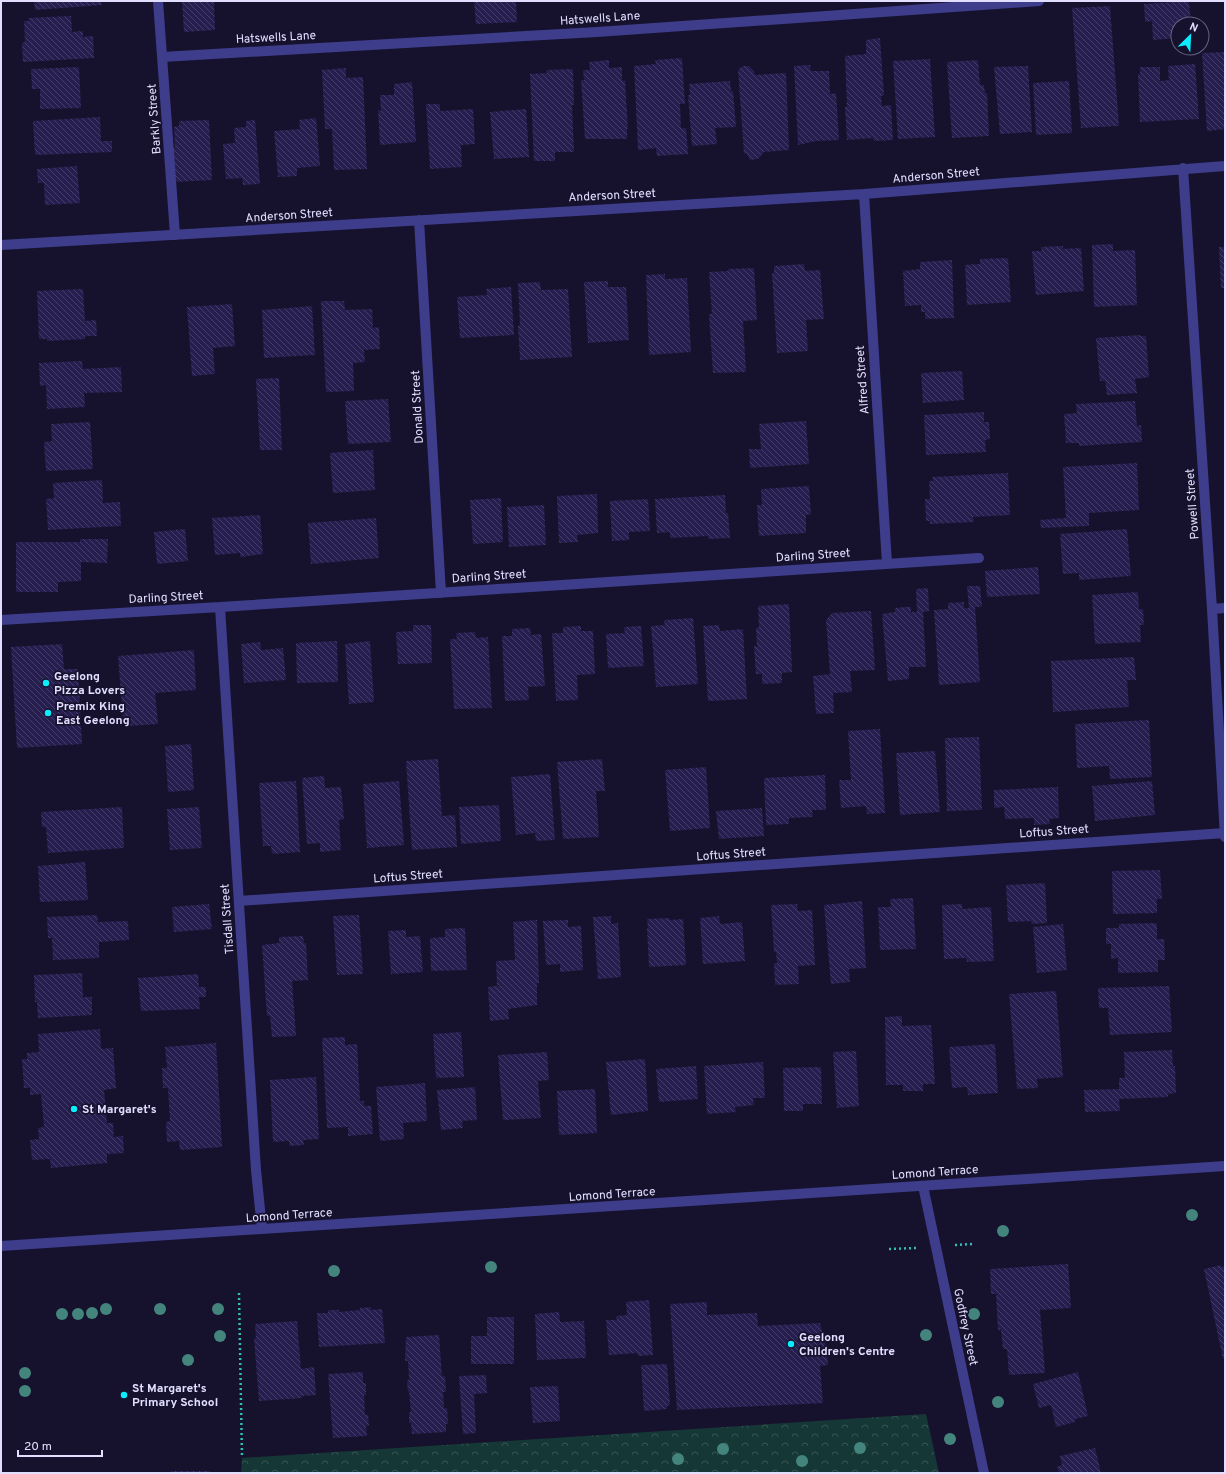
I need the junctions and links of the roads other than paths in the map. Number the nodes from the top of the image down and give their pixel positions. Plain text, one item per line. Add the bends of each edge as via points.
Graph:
1 (158, 1) edge
2 (1039, 1) edge
3 (162, 57) junction
4 (1225, 166) edge
5 (1183, 168) junction
6 (864, 194) junction
7 (419, 220) junction
8 (175, 235) junction
9 (1, 245) edge
10 (979, 558) dead end
11 (887, 564) junction
12 (441, 593) junction
13 (220, 607) junction
14 (1225, 608) edge
15 (1212, 609) junction
16 (1, 620) edge
17 (1225, 833) edge
18 (1225, 838) edge
19 (240, 901) junction
20 (1225, 1166) edge
21 (923, 1186) junction
22 (262, 1230) junction
23 (1, 1246) edge
24 (984, 1473) edge

1 - 3 street, Barkly Street
2 - 3 street, Hatswells Lane via 597,32
3 - 8 street, Barkly Street
4 - 5 street, Anderson Street
5 - 6 street, Anderson Street
5 - 15 street, Powell Street
6 - 7 street, Anderson Street
6 - 11 street, Alfred Street
7 - 8 street, Anderson Street
7 - 12 street, Donald Street
8 - 9 street, Anderson Street
10 - 11 street, Darling Street
11 - 12 street, Darling Street
12 - 13 street, Darling Street
13 - 16 street, Darling Street
13 - 19 street, Tisdall Street
14 - 15 street
15 - 17 street, Powell Street
17 - 18 street, Powell Street
17 - 19 street, Loftus Street
19 - 22 street, Tisdall Street
20 - 21 street, Lomond Terrace
21 - 22 street, Lomond Terrace
21 - 24 street, Godfrey Street
22 - 23 street, Lomond Terrace

